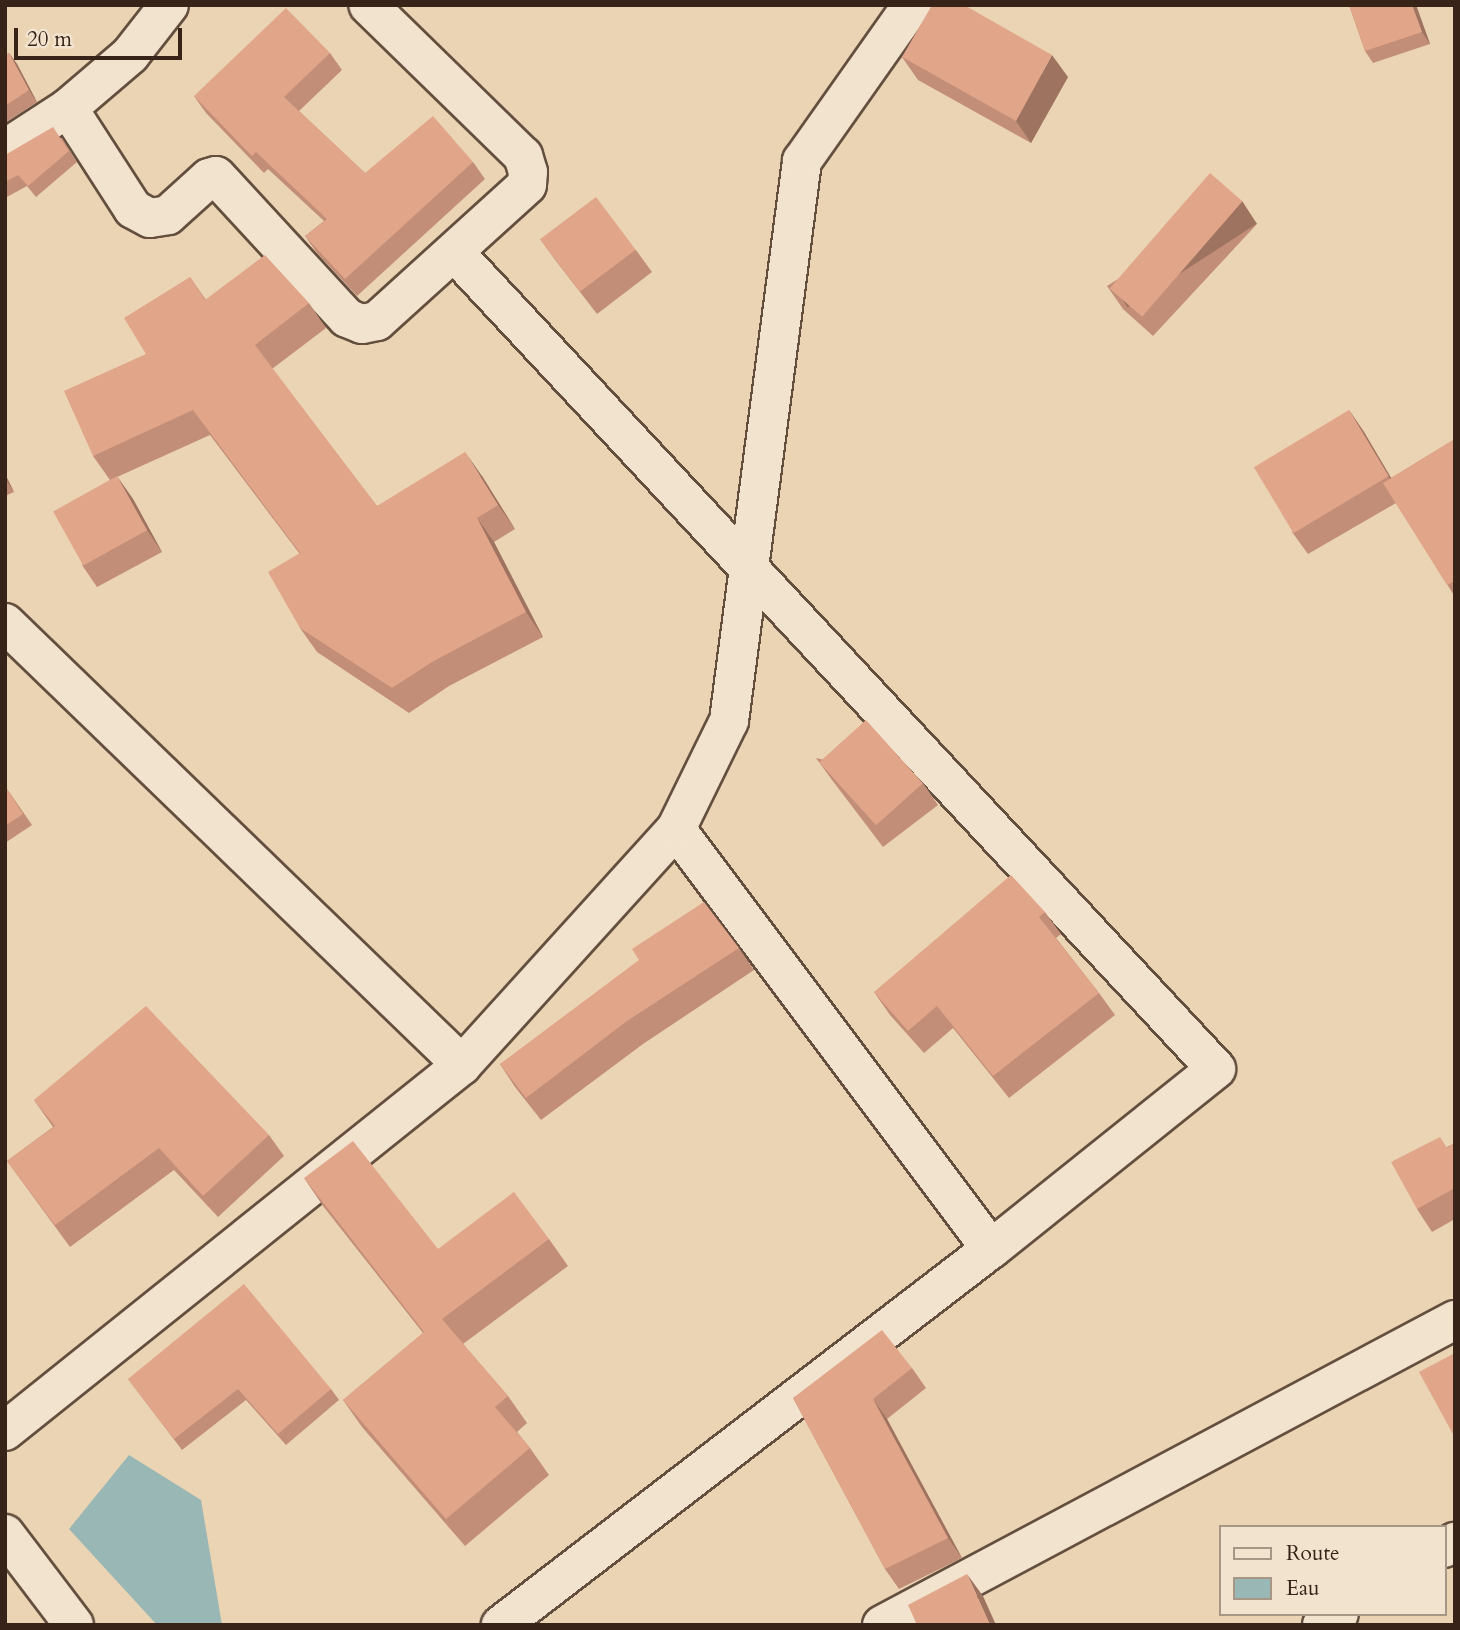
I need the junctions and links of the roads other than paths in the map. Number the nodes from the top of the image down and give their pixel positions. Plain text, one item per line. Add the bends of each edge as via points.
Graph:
1 (169, 5) edge
2 (368, 5) edge
3 (912, 5) edge
4 (68, 108) junction
5 (5, 149) edge
6 (454, 252) junction
7 (750, 566) junction
8 (5, 623) edge
9 (676, 829) junction
10 (462, 1065) junction
11 (991, 1249) junction
12 (1455, 1320) edge
13 (5, 1430) edge
14 (8, 1543) edge
15 (74, 1625) edge
16 (501, 1625) edge
17 (882, 1625) edge

1 - 4 street via 130,55
2 - 6 street via 523,156 527,186
3 - 7 street via 803,161
4 - 5 street
4 - 6 street via 133,209 149,218 168,215 216,176 347,318 362,324 377,321
6 - 7 street
7 - 9 street via 729,721
7 - 11 street via 1216,1069
8 - 10 street
9 - 10 street
9 - 11 street
10 - 13 street
11 - 16 street
12 - 17 street
14 - 15 street

